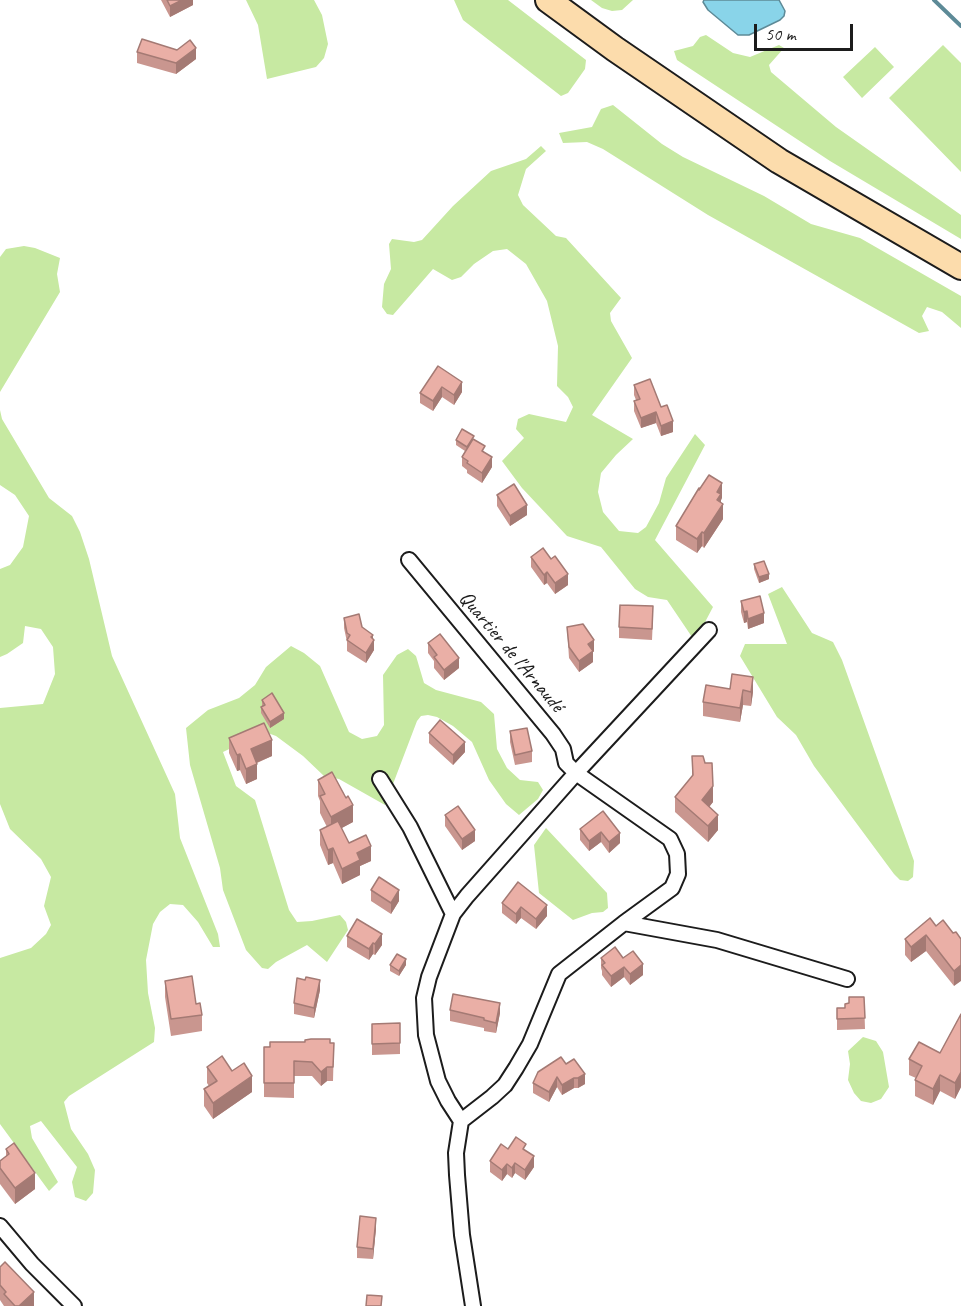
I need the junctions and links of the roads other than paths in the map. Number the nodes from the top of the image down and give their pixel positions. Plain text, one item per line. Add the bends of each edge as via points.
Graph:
1 (548, 0) edge
2 (961, 267) edge
3 (409, 560) dead end
4 (709, 630) dead end
5 (576, 773) junction
6 (380, 779) dead end
7 (453, 914) junction
8 (624, 923) junction
9 (847, 979) dead end
10 (461, 1121) junction
11 (0, 1226) edge
12 (74, 1306) edge
13 (473, 1306) edge

1 - 2 highway via 779,161
3 - 5 street, Quartier de l'Arnaudé via 553,734 566,763
4 - 5 street
5 - 7 street
5 - 8 street, Quartier de l'Arnaudé via 658,829 670,839 677,854 678,874 672,888
6 - 7 street via 410,827
7 - 10 street via 424,998 432,1060 448,1101
8 - 9 street via 717,940
8 - 10 street, Quartier de l'Arnaudé via 559,974 534,1035 505,1085
10 - 13 street via 457,1175
11 - 12 street

